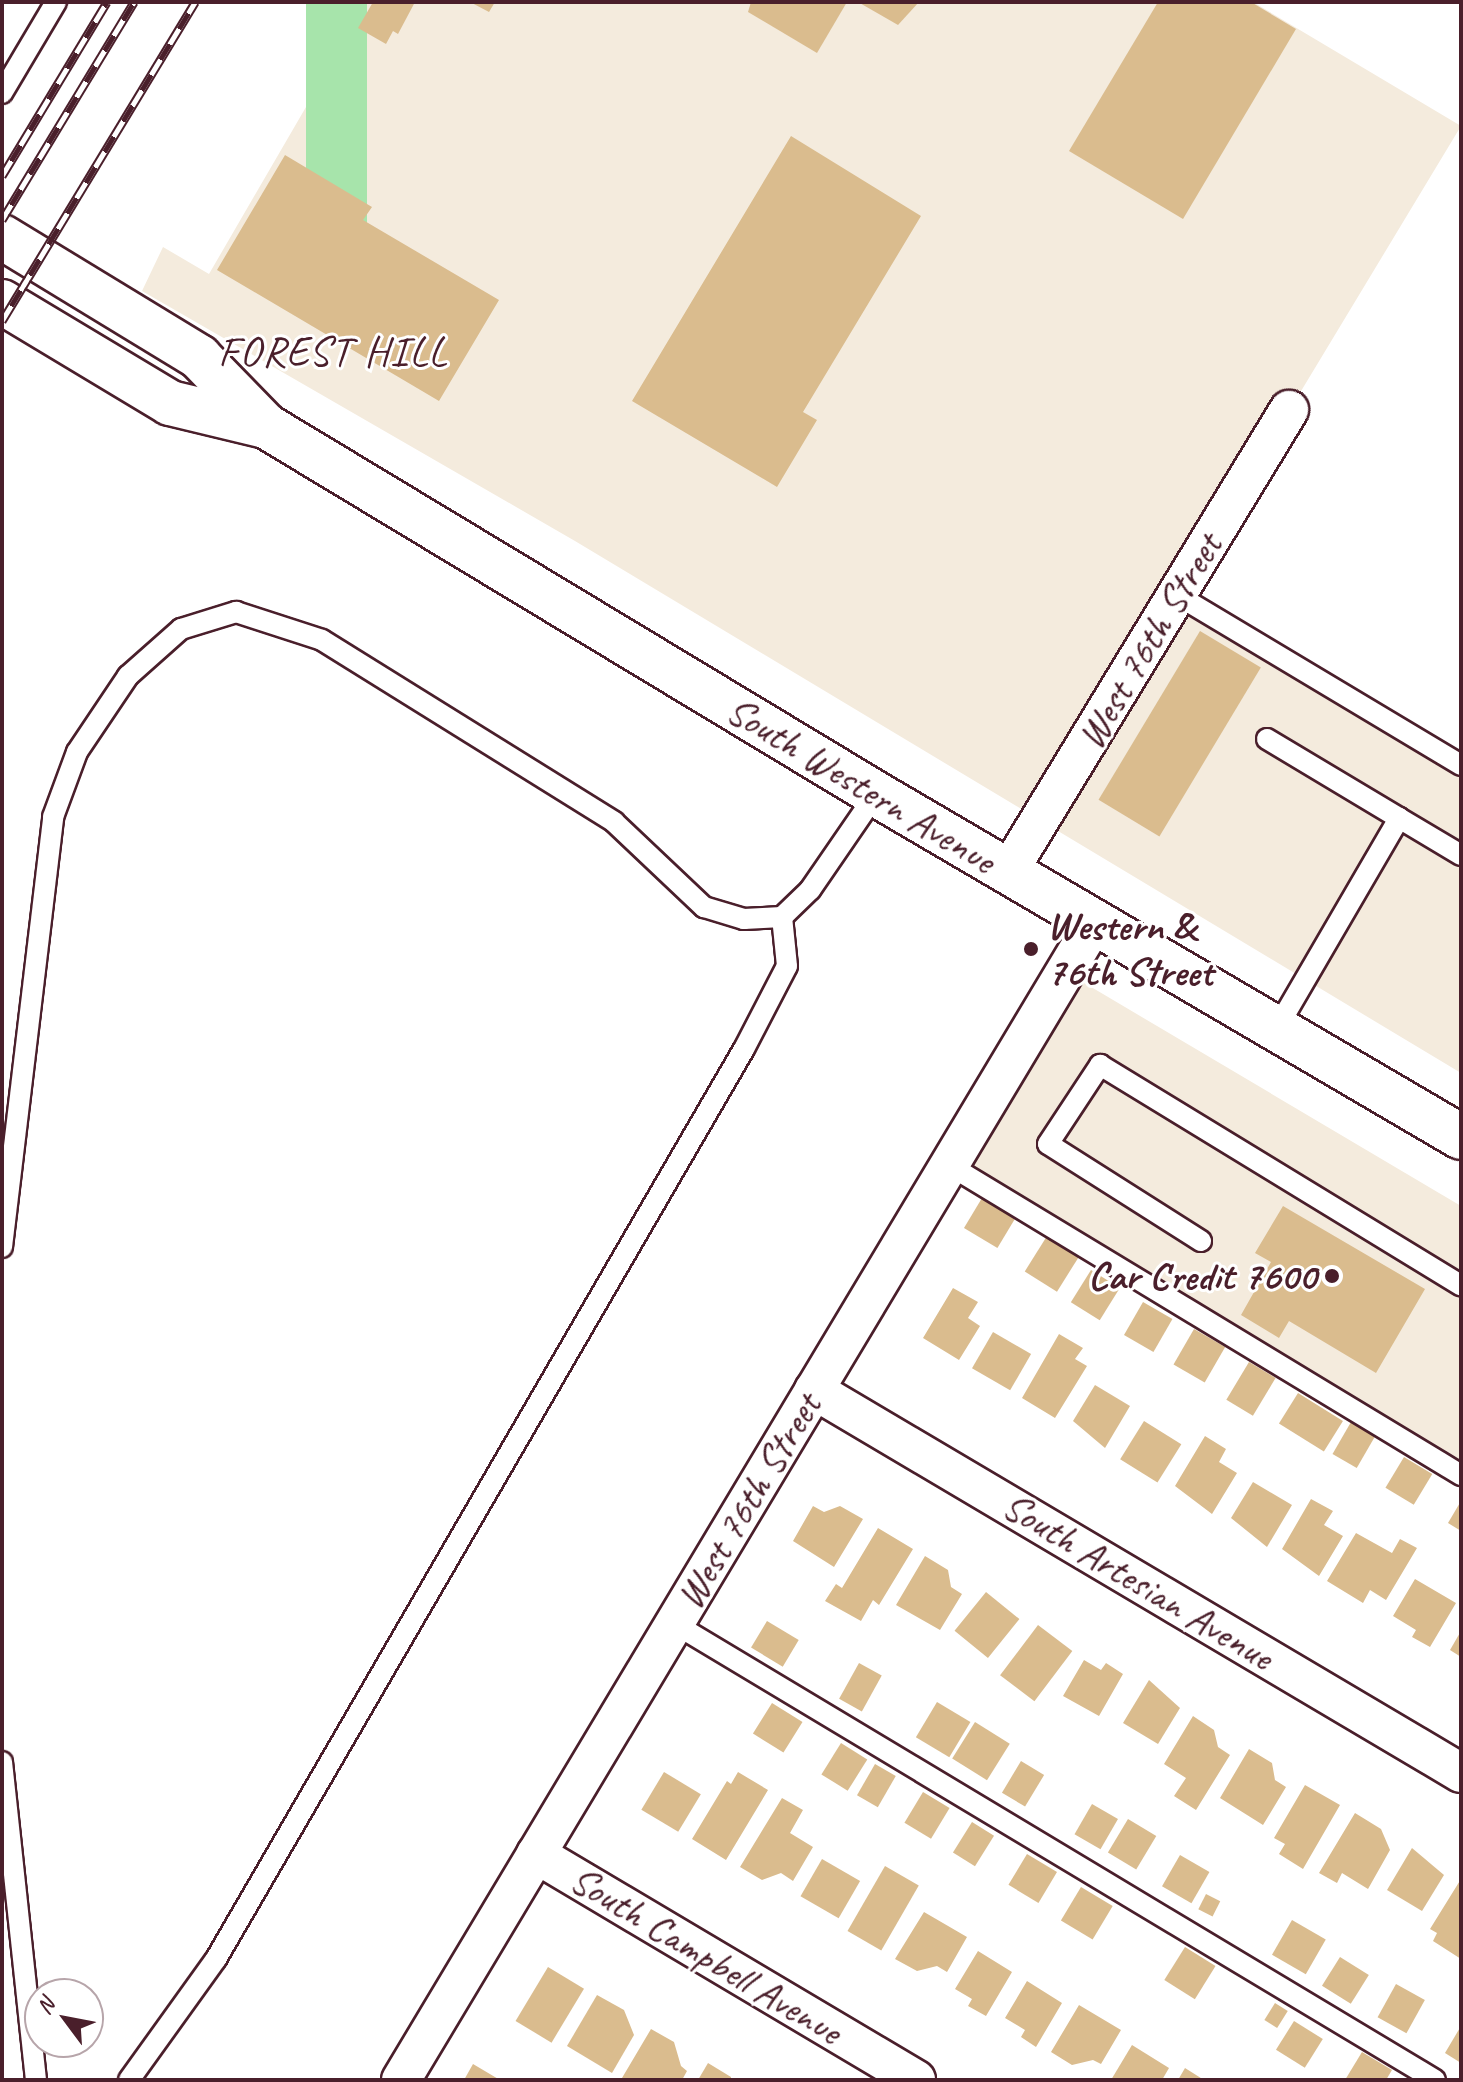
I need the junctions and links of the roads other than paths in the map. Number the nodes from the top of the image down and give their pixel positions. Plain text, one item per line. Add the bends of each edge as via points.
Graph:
1 (56, 2) edge
2 (2, 93) edge
3 (2, 237) edge
4 (2, 302) edge
5 (1289, 410) dead end
6 (266, 426) junction
7 (1177, 595) junction
8 (1267, 739) dead end
9 (1461, 765) edge
10 (876, 794) junction
11 (1399, 818) junction
12 (1461, 855) edge
13 (1008, 872) junction
14 (782, 917) junction
15 (1095, 922) junction
16 (1277, 1028) junction
17 (1461, 1137) edge
18 (949, 1165) junction
19 (1201, 1241) dead end
20 (2, 1247) edge
21 (1461, 1285) edge
22 (814, 1390) junction
23 (1461, 1475) edge
24 (675, 1624) junction
25 (2, 1762) edge
26 (1461, 1773) edge
27 (536, 1854) junction
28 (36, 2080) edge
29 (129, 2080) edge
30 (401, 2080) edge
31 (916, 2080) edge
32 (1435, 2080) edge

1 - 2 lane
3 - 6 main road, South Western Avenue via 199,357
4 - 6 main road, South Western Avenue via 170,403
5 - 7 street, West 76th Street
6 - 10 main road, South Western Avenue
7 - 9 lane
7 - 13 street, West 76th Street
8 - 11 lane
10 - 13 main road, South Western Avenue
10 - 14 lane via 810,890
11 - 12 lane
11 - 16 lane
13 - 15 main road, South Western Avenue
14 - 20 lane via 744,919 704,907 614,822 322,640 236,612 181,629 128,676 77,752 53,817
14 - 29 lane via 787,966 744,1049 216,1959
15 - 16 main road, South Western Avenue
15 - 18 street, West 76th Street
16 - 17 main road, South Western Avenue
18 - 22 street, West 76th Street
18 - 23 lane
19 - 21 lane via 1048,1144 1100,1065
22 - 24 street, West 76th Street
22 - 26 street, South Artesian Avenue
24 - 27 street, West 76th Street
24 - 32 lane
25 - 28 lane
27 - 30 street, West 76th Street
27 - 31 street, South Campbell Avenue

